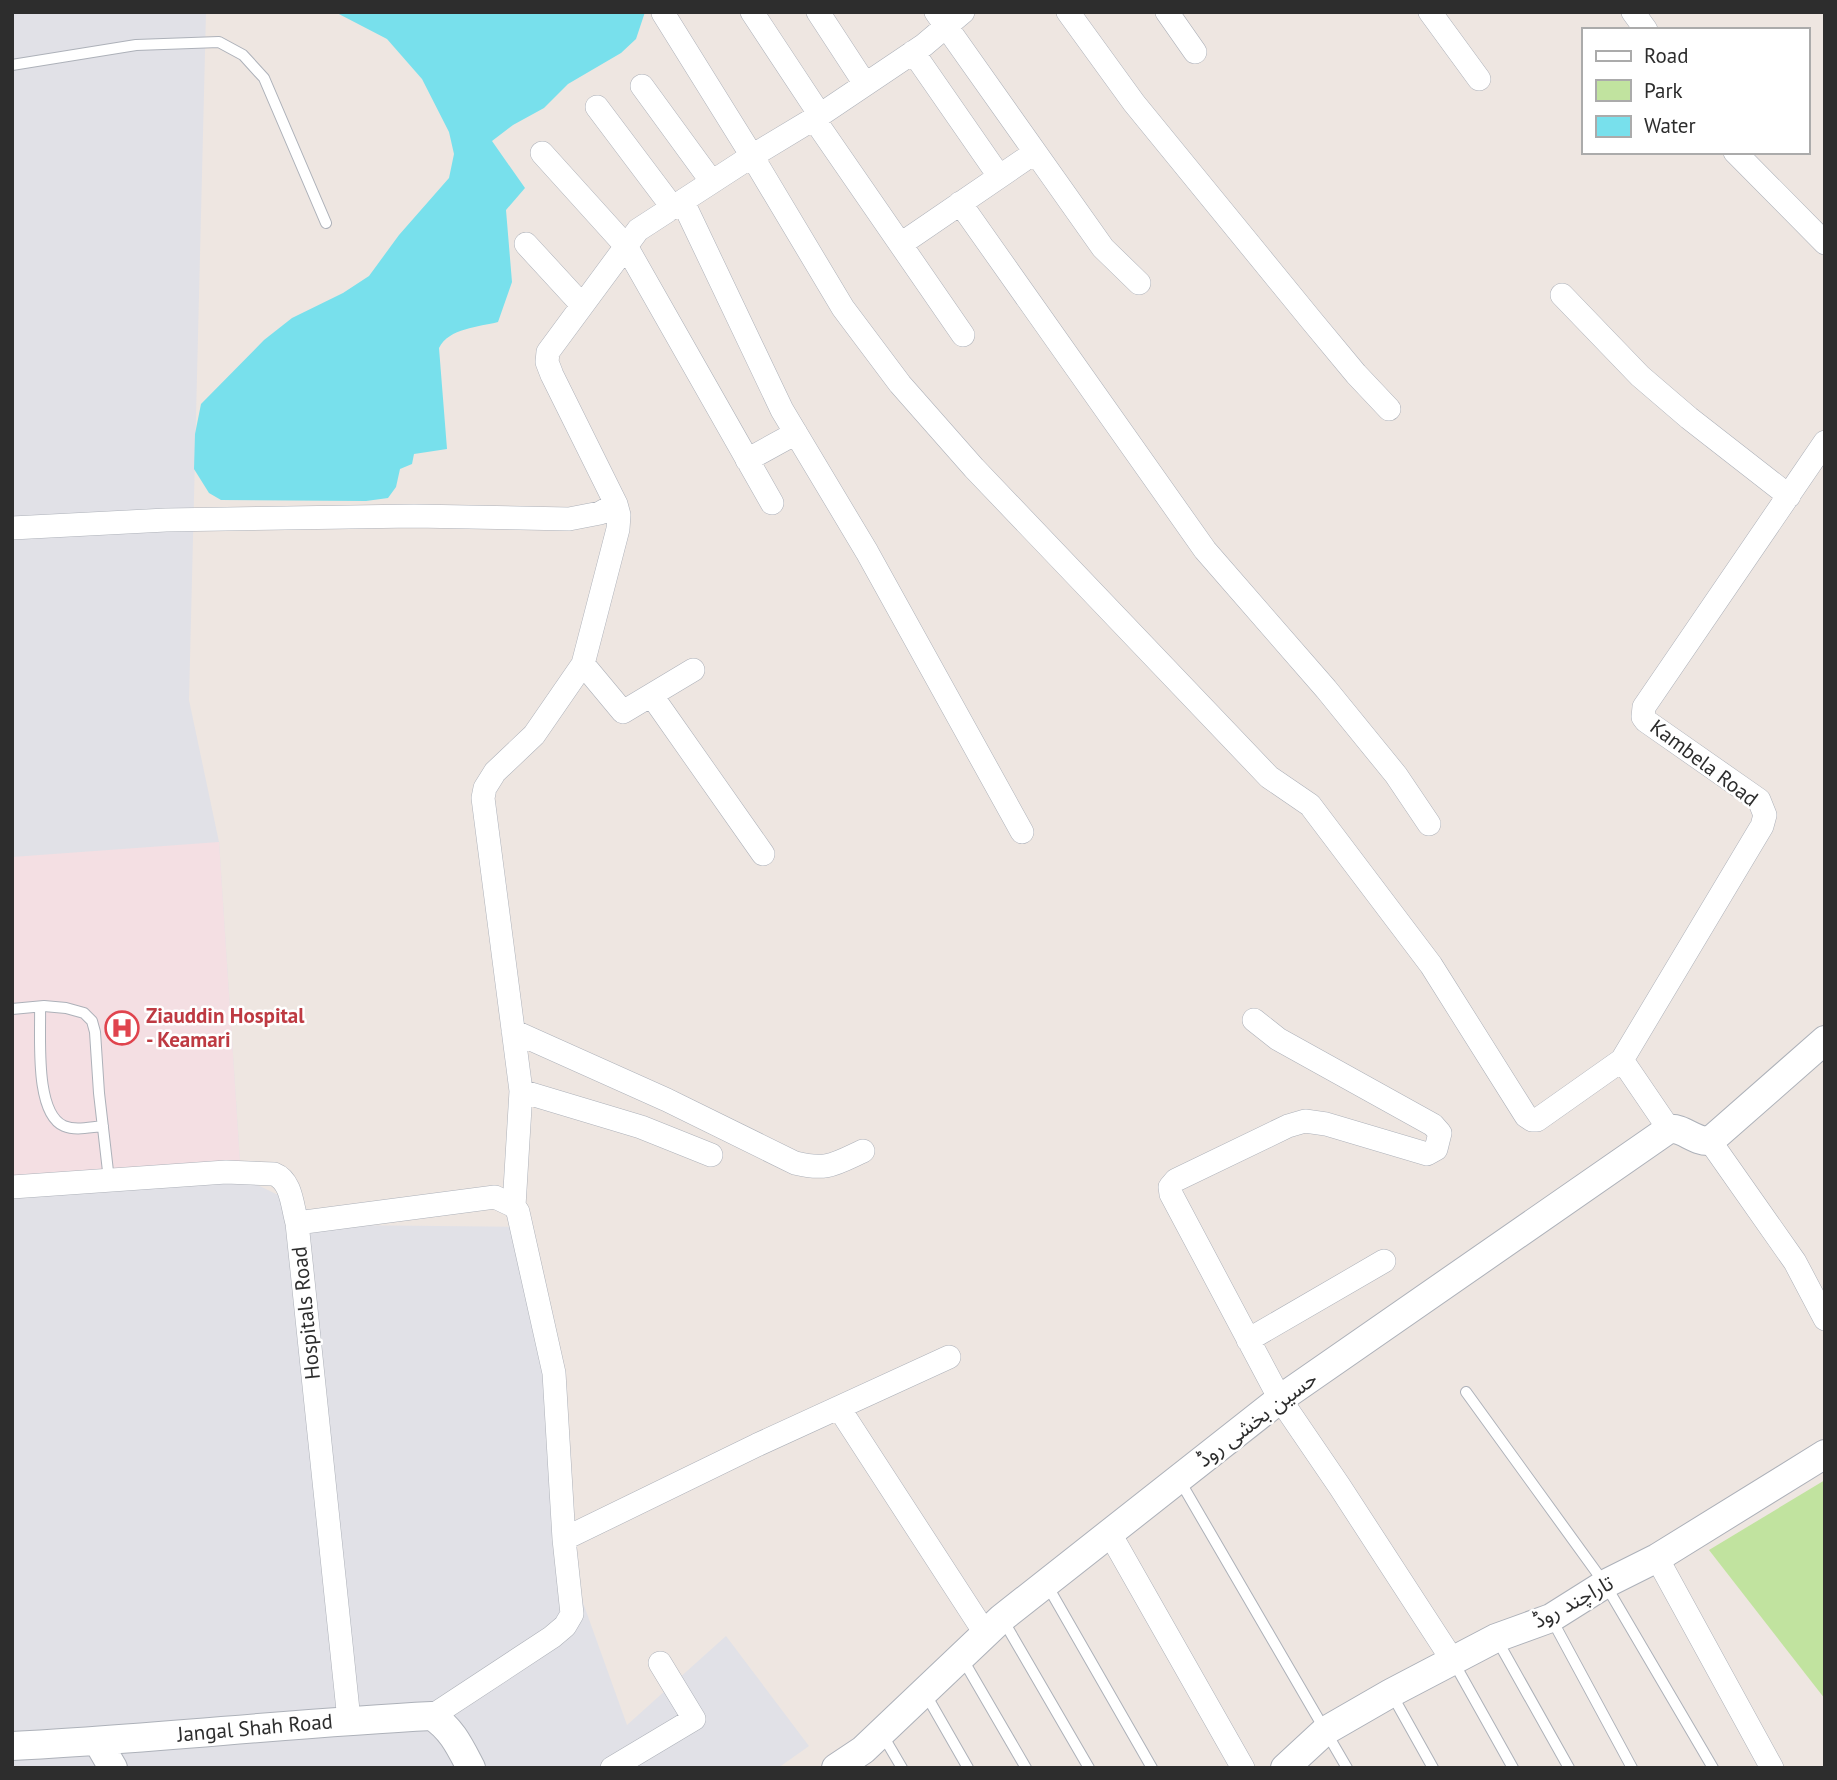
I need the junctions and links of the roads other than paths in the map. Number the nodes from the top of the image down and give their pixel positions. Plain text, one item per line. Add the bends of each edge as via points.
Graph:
1 (752, 12) edge
2 (818, 12) edge
3 (1068, 12) edge
4 (1167, 12) edge
5 (1430, 12) edge
6 (1633, 12) edge
7 (663, 13) edge
8 (949, 17) edge
9 (1645, 28) edge
10 (913, 52) junction
11 (1195, 52) dead end
12 (12, 65) edge
13 (1479, 79) dead end
14 (865, 84) junction
15 (642, 86) dead end
16 (597, 107) dead end
17 (817, 117) junction
18 (542, 153) dead end
19 (1034, 153) junction
20 (1737, 154) edge
21 (752, 156) junction
22 (999, 176) junction
23 (712, 183) junction
24 (960, 203) junction
25 (678, 205) junction
26 (326, 223) dead end
27 (1825, 243) edge
28 (526, 244) dead end
29 (901, 244) junction
30 (626, 246) junction
31 (1139, 283) dead end
32 (1562, 295) dead end
33 (582, 305) junction
34 (963, 335) dead end
35 (1389, 409) dead end
36 (796, 433) junction
37 (1825, 442) edge
38 (747, 460) junction
39 (1789, 496) junction
40 (772, 503) dead end
41 (616, 504) junction
42 (12, 528) edge
43 (583, 664) junction
44 (693, 670) dead end
45 (652, 696) junction
46 (1429, 824) dead end
47 (1022, 832) dead end
48 (763, 854) dead end
49 (40, 1007) junction
50 (12, 1009) edge
51 (1254, 1020) dead end
52 (513, 1031) junction
53 (1825, 1040) edge
54 (1622, 1060) junction
55 (521, 1091) junction
56 (103, 1126) junction
57 (1669, 1129) junction
58 (1710, 1141) junction
59 (863, 1151) dead end
60 (711, 1155) dead end
61 (109, 1180) junction
62 (12, 1187) edge
63 (514, 1206) junction
64 (297, 1223) junction
65 (1384, 1261) dead end
66 (1825, 1319) edge
67 (1248, 1340) junction
68 (949, 1357) dead end
69 (1466, 1392) dead end
70 (1280, 1399) junction
71 (839, 1408) junction
72 (1825, 1454) edge
73 (1179, 1478) junction
74 (1109, 1532) junction
75 (564, 1539) junction
76 (1657, 1558) junction
77 (1045, 1582) junction
78 (1605, 1584) junction
79 (1551, 1618) junction
80 (994, 1625) junction
81 (1496, 1638) junction
82 (961, 1656) junction
83 (1452, 1661) junction
84 (660, 1664) dead end
85 (923, 1691) junction
86 (1391, 1693) junction
87 (432, 1716) junction
88 (349, 1720) junction
89 (881, 1731) junction
90 (1325, 1731) junction
91 (98, 1742) junction
92 (12, 1746) edge
93 (113, 1768) edge
94 (471, 1768) edge
95 (612, 1768) edge
96 (836, 1768) edge
97 (902, 1768) edge
98 (968, 1768) edge
99 (1026, 1768) edge
100 (1089, 1768) edge
101 (1152, 1768) edge
102 (1243, 1768) edge
103 (1285, 1768) edge
104 (1347, 1768) edge
105 (1433, 1768) edge
106 (1513, 1768) edge
107 (1569, 1768) edge
108 (1632, 1768) edge
109 (1713, 1768) edge
110 (1772, 1768) edge

1 - 17 street
2 - 14 street
3 - 35 street via 1134,103
4 - 11 street
5 - 13 street
6 - 9 street
7 - 21 street
8 - 10 street
8 - 19 street
10 - 14 street
10 - 22 street
12 - 26 lane via 136,45 219,42 243,55 264,78
14 - 17 street
15 - 23 street
16 - 25 street
17 - 21 street
17 - 29 street
18 - 30 street
19 - 22 street
19 - 31 street via 1103,248
20 - 27 street
21 - 23 street
21 - 54 street via 843,308 900,384 983,478 1269,777 1310,805 1431,965 1526,1116 1537,1120
22 - 24 street
23 - 25 street
24 - 29 street
24 - 46 street via 1205,550 1335,699
25 - 30 street via 638,230
25 - 36 street
28 - 33 street
29 - 34 street
30 - 33 street
30 - 38 street
32 - 39 street via 1640,376
33 - 41 street via 548,352 547,362
36 - 38 street
36 - 47 street
37 - 39 street, Kambela Road
38 - 40 street
39 - 54 street, Kambela Road via 1644,707 1646,721 1759,800 1765,815
41 - 42 street via 600,513 569,519 166,520
41 - 43 street via 618,530
43 - 45 street via 623,712
43 - 52 street via 534,735 495,772 483,798
44 - 45 street
45 - 48 street
49 - 50 lane
49 - 56 lane via 66,1008 84,1013 92,1021
49 - 56 lane via 43,1095 50,1115 75,1128
51 - 67 street via 1278,1039 1440,1133 1436,1149 1427,1153 1305,1121 1176,1180 1171,1194
52 - 55 street
52 - 59 street via 795,1163 826,1168
53 - 58 street
54 - 57 street
55 - 60 street via 641,1127
55 - 63 street
56 - 61 lane
57 - 58 street
57 - 70 street, حسین بخشی روڈ
58 - 66 street via 1795,1262
61 - 62 street, Hospitals Road
61 - 64 street, Hospitals Road via 226,1172 274,1174 287,1183
63 - 64 street via 495,1197
63 - 75 street via 555,1373
64 - 88 street, Hospitals Road
65 - 67 street
67 - 70 street
68 - 71 street
69 - 78 lane
70 - 73 street, حسین بخشی روڈ
70 - 83 street
71 - 75 street
71 - 80 street
72 - 76 street, تاراچند روڈ
73 - 74 street, حسین بخشی روڈ
73 - 90 lane
74 - 77 street, حسین بخشی روڈ
74 - 102 street
75 - 87 street via 572,1614 565,1626
76 - 78 street, تاراچند روڈ
76 - 110 street
77 - 80 street, حسین بخشی روڈ
77 - 101 lane
78 - 79 street, تاراچند روڈ
78 - 109 lane
79 - 81 street, تاراچند روڈ
79 - 108 lane
80 - 82 street, حسین بخشی روڈ
80 - 100 lane
81 - 83 street, تاراچند روڈ
81 - 107 lane
82 - 85 street, حسین بخشی روڈ
82 - 99 lane
83 - 86 street, تاراچند روڈ
83 - 106 lane
84 - 95 street via 694,1718
85 - 89 street, حسین بخشی روڈ
85 - 98 lane
86 - 90 street, تاراچند روڈ
86 - 105 lane
87 - 88 street, Jangal Shah Road
87 - 94 street via 454,1735
88 - 91 street, Jangal Shah Road
89 - 96 street, حسین بخشی روڈ
89 - 97 lane
90 - 103 street, تاراچند روڈ
90 - 104 lane
91 - 92 street, Jangal Shah Road
91 - 93 street

